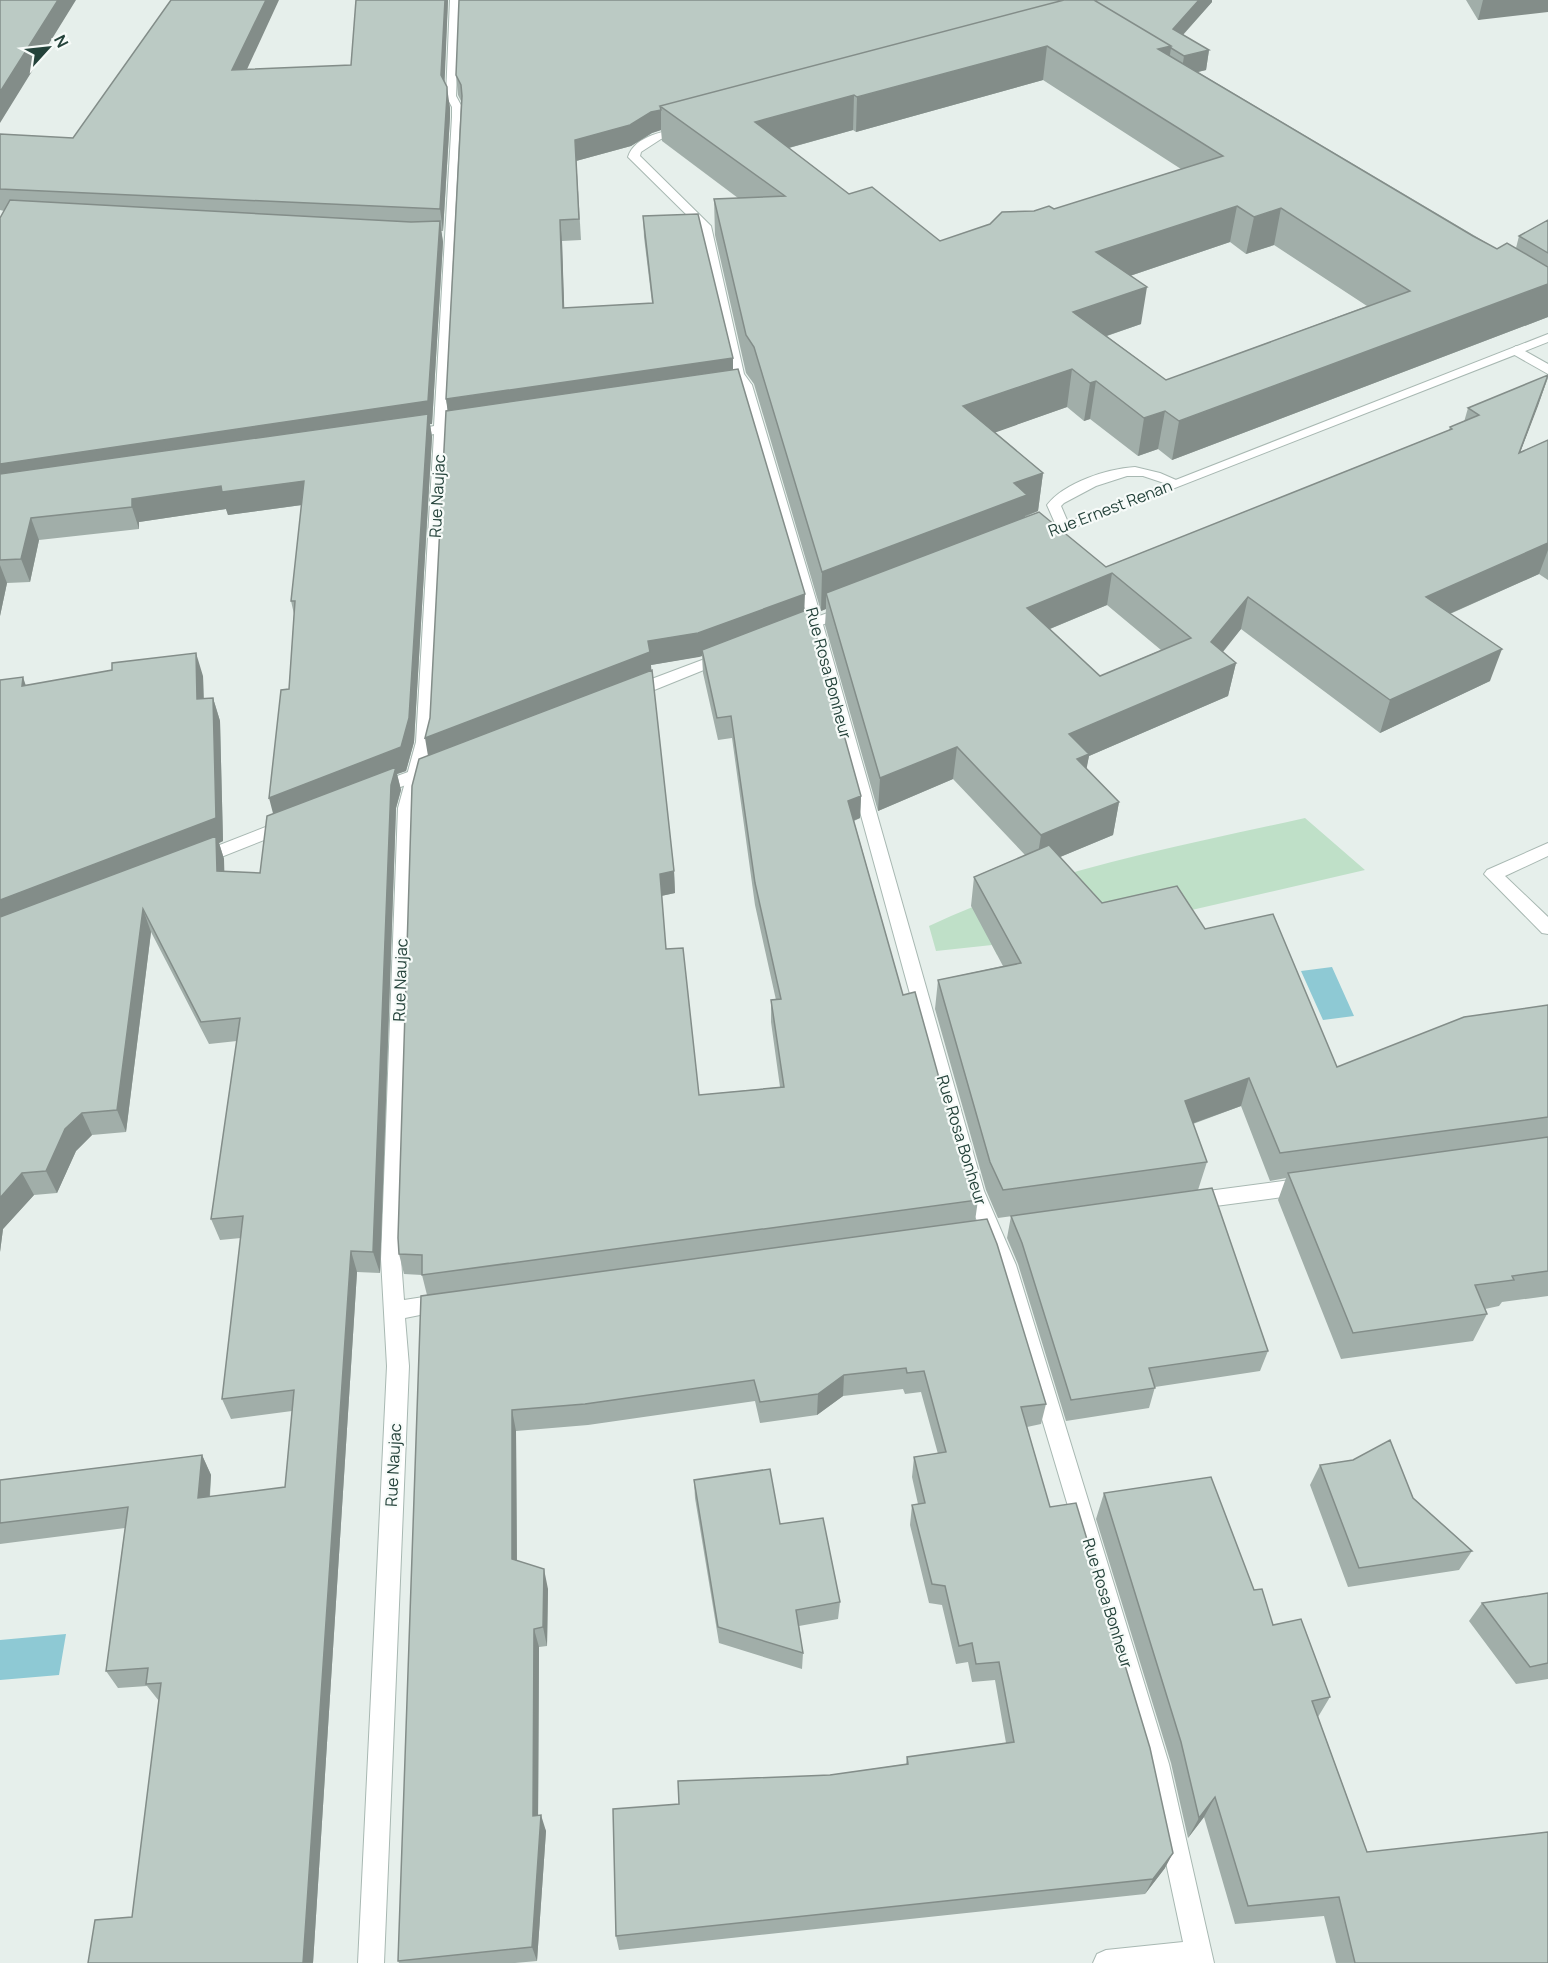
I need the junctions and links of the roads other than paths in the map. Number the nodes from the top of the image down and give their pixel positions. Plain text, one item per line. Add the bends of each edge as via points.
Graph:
1 (459, 5) edge
2 (700, 127) edge
3 (1548, 338) edge
4 (1516, 350) junction
5 (1548, 370) edge
6 (745, 385) junction
7 (710, 390) edge
8 (479, 422) edge
9 (441, 429) junction
10 (398, 436) edge
11 (1176, 483) junction
12 (1063, 527) junction
13 (1020, 543) edge
14 (860, 606) edge
15 (814, 622) junction
16 (782, 635) edge
17 (737, 652) edge
18 (614, 699) edge
19 (458, 759) edge
20 (416, 775) junction
21 (366, 794) edge
22 (300, 820) edge
23 (1548, 849) edge
24 (189, 863) edge
25 (1548, 928) edge
26 (1324, 1183) edge
27 (1171, 1204) edge
28 (463, 1300) edge
29 (394, 1311) junction
30 (1200, 1958) edge
31 (371, 1963) edge
32 (1106, 1963) edge

1 - 9 street, Rue Naujac via 451,96 457,117 446,236
2 - 6 street, Rue Rosa Bonheur via 644,143 634,158 705,226 738,374
3 - 4 street, Rue Ernest Renan
4 - 5 street
4 - 11 street, Rue Ernest Renan
6 - 7 street
6 - 15 street, Rue Rosa Bonheur
8 - 9 street
9 - 10 street
9 - 20 street, Rue Naujac via 424,742
11 - 12 street, Rue Ernest Renan
11 - 12 street via 1140,472 1126,472 1065,495 1054,505
12 - 13 street, Rue Ernest Renan
14 - 15 street
15 - 16 street
15 - 30 street, Rue Rosa Bonheur via 974,1191 1006,1265 1157,1764
17 - 18 street
19 - 20 street
20 - 21 street
20 - 29 street, Rue Naujac via 406,808 391,1259
22 - 24 street
23 - 25 street via 1493,874
26 - 27 street
28 - 29 street
29 - 31 street, Rue Naujac via 398,1366
30 - 32 street

